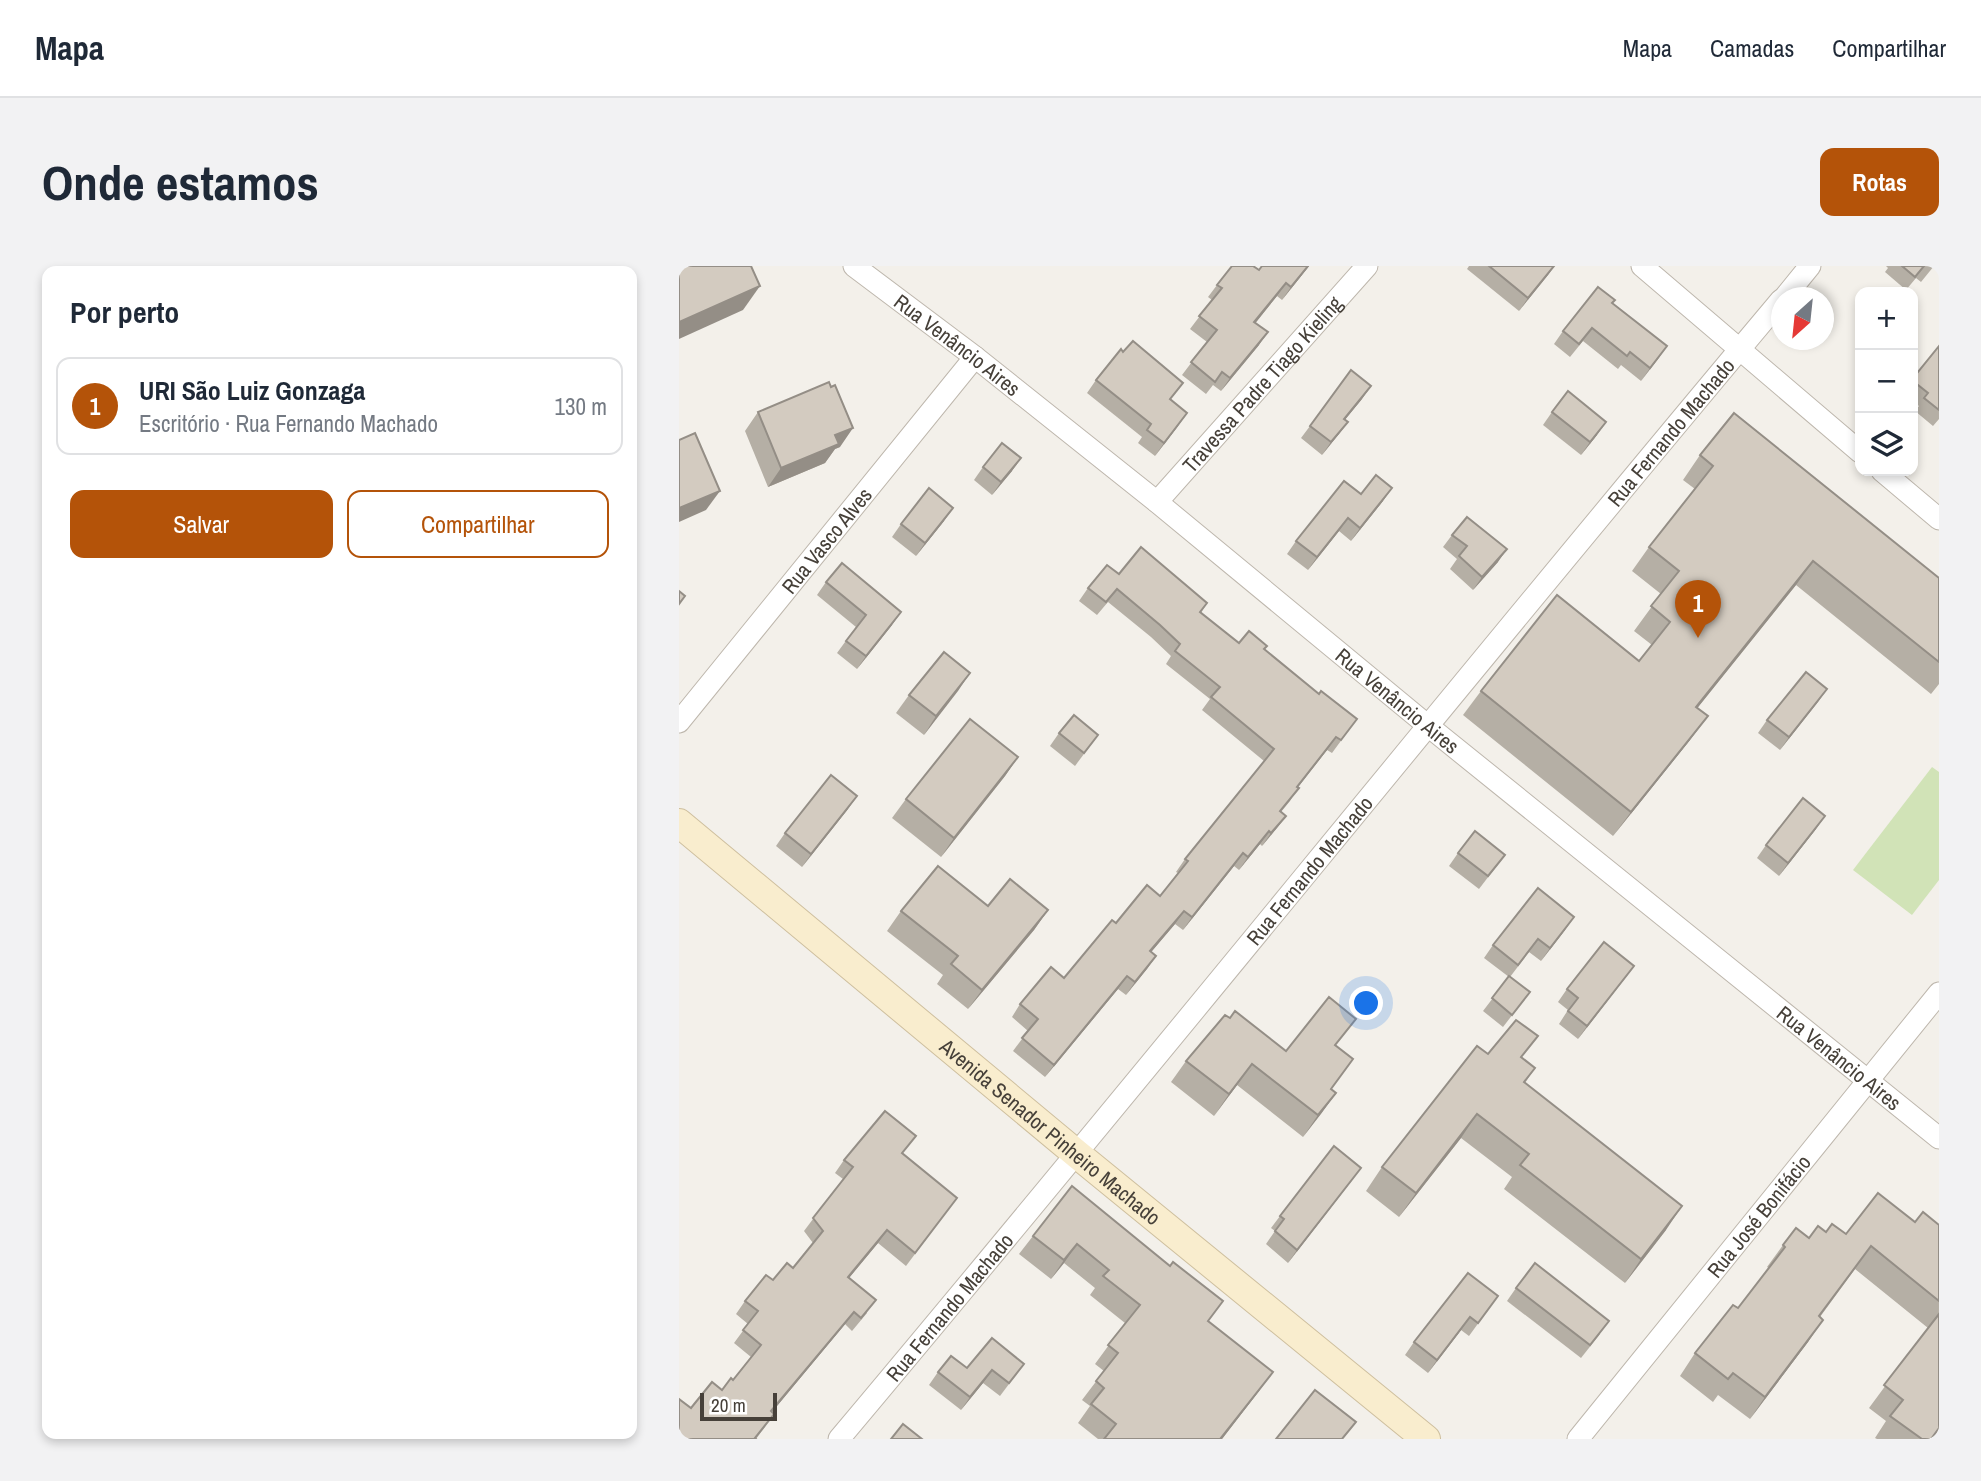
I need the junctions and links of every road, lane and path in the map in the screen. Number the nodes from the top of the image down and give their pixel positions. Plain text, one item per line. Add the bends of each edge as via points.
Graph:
1 (854, 266) edge
2 (1367, 266) edge
3 (1642, 266) edge
4 (1811, 266) edge
5 (1793, 287) edge
6 (1771, 313) edge
7 (1740, 350) junction
8 (975, 357) junction
9 (1855, 448) edge
10 (1888, 476) edge
11 (1157, 502) junction
12 (1939, 519) edge
13 (679, 722) edge
14 (1427, 725) junction
15 (679, 822) edge
16 (1939, 993) edge
17 (1867, 1081) junction
18 (1939, 1138) edge
19 (1078, 1155) junction
20 (839, 1439) edge
21 (1426, 1439) edge
22 (1578, 1439) edge

1 - 8 street, Rua Venâncio Aires
2 - 11 street, Travessa Padre Tiago Kieling
3 - 7 street
4 - 5 street, Rua Fernando Machado
6 - 7 street, Rua Fernando Machado
7 - 9 street
7 - 14 street, Rua Fernando Machado
8 - 11 street, Rua Venâncio Aires
8 - 13 street, Rua Vasco Alves
10 - 12 street
11 - 14 street, Rua Venâncio Aires
14 - 17 street, Rua Venâncio Aires
14 - 19 street, Rua Fernando Machado
15 - 19 main road, Avenida Senador Pinheiro Machado
16 - 17 street, Rua José Bonifácio
17 - 18 street, Rua Venâncio Aires
17 - 22 street, Rua José Bonifácio
19 - 20 street, Rua Fernando Machado
19 - 21 main road, Avenida Senador Pinheiro Machado

